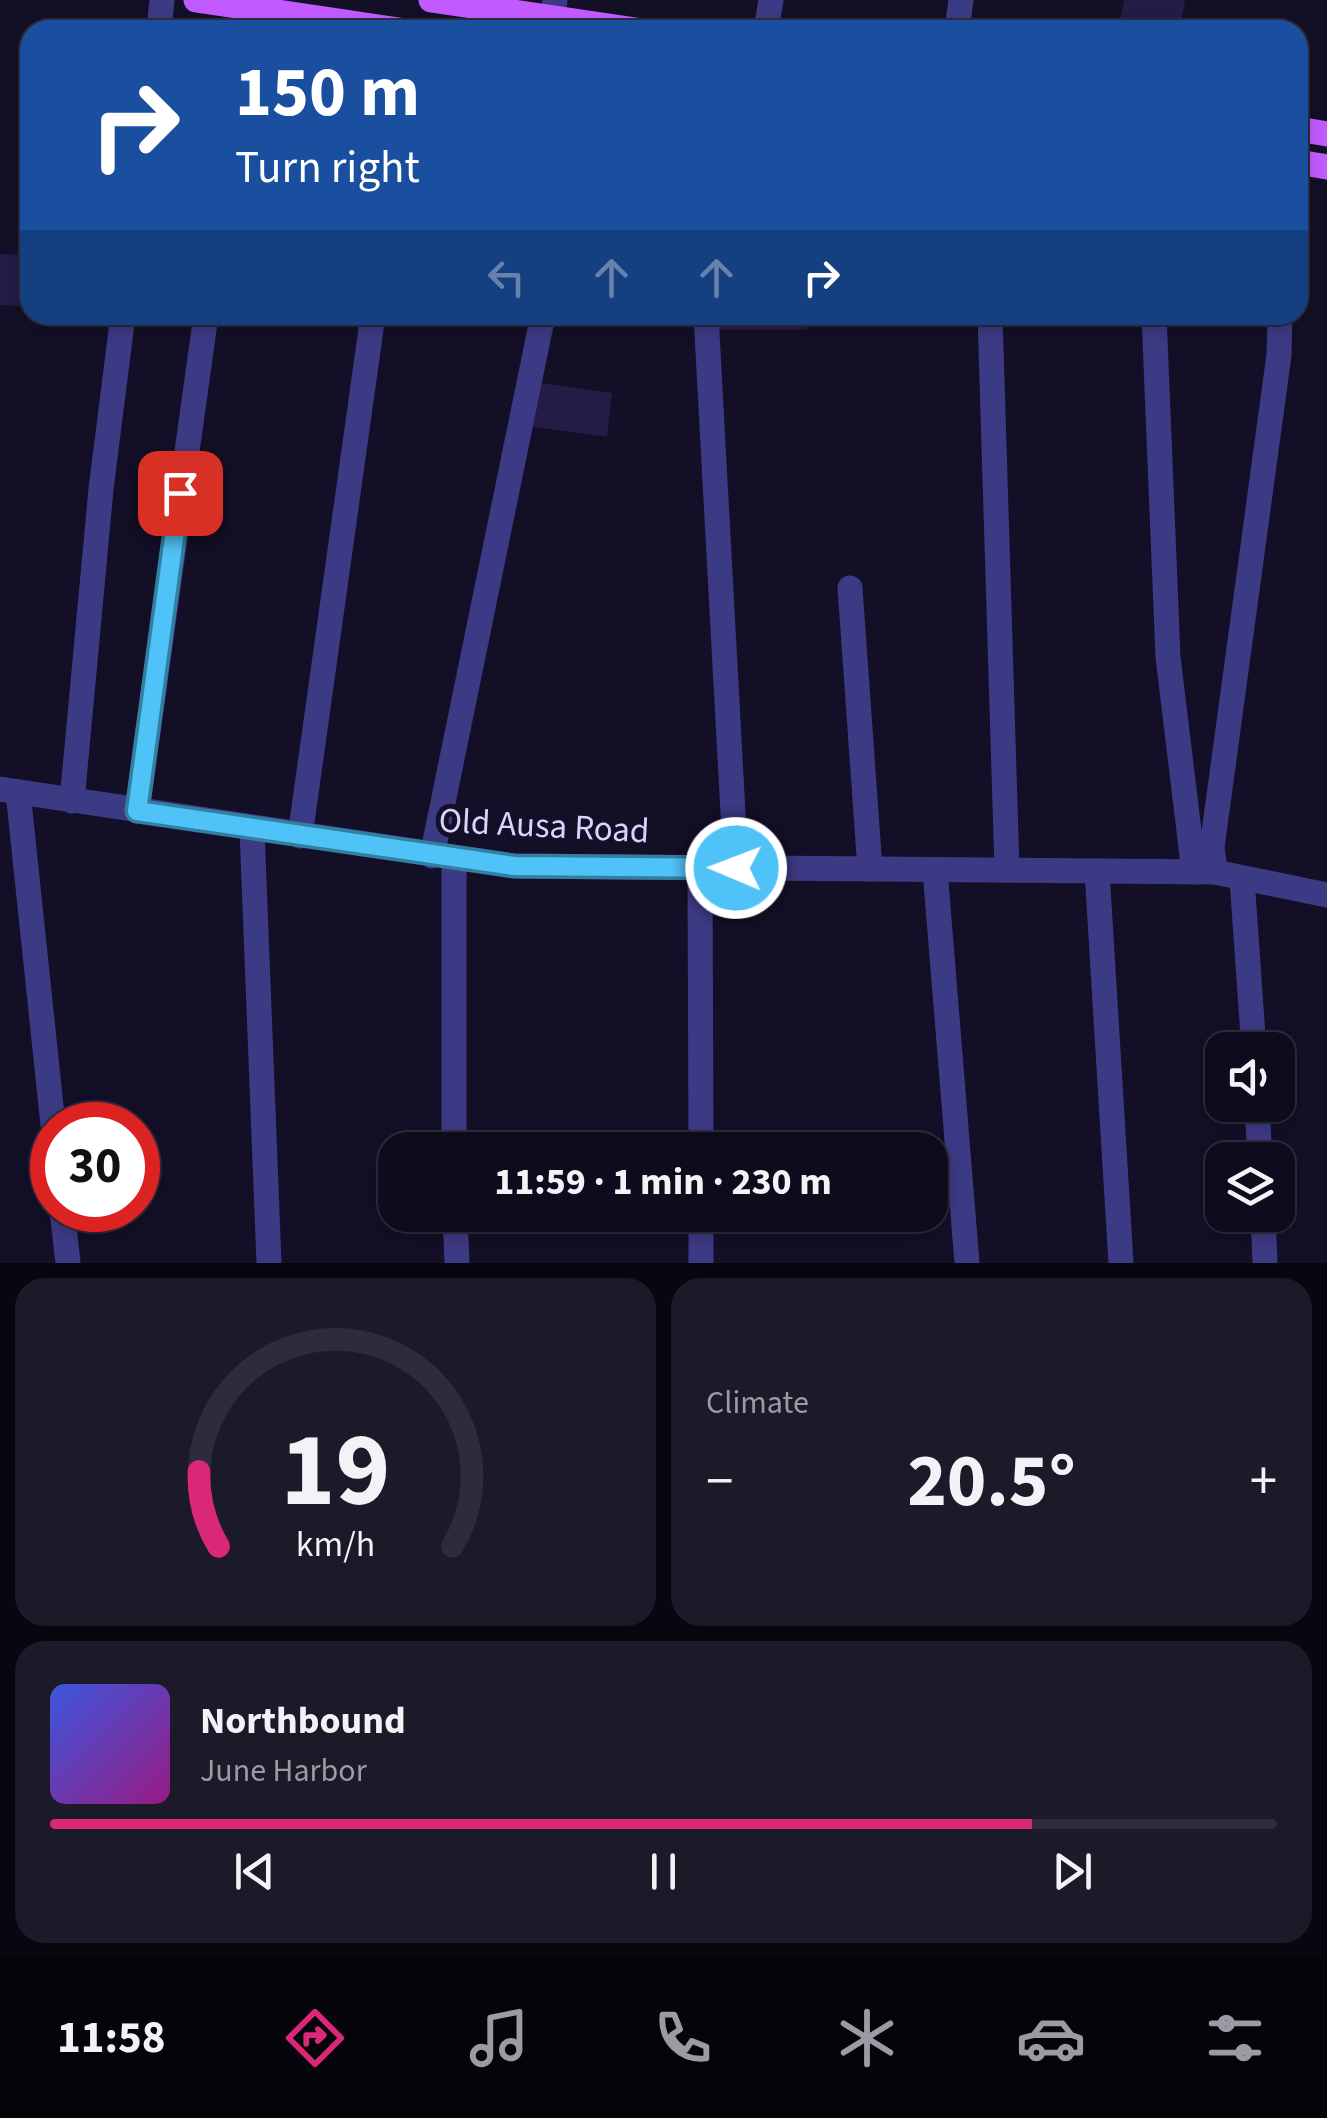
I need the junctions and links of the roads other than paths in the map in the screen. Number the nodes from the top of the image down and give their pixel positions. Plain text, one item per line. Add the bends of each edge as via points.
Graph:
1 (196, 0) edge
2 (431, 0) edge
3 (553, 16) edge
4 (248, 19) edge
5 (122, 325) edge
6 (205, 325) edge
7 (373, 325) edge
8 (541, 325) edge
9 (707, 325) edge
10 (990, 325) edge
11 (1154, 325) edge
12 (1279, 325) edge
13 (850, 588) dead end
14 (9, 790) edge
15 (72, 800) junction
16 (137, 811) junction
17 (252, 830) junction
18 (300, 836) junction
19 (443, 858) junction
20 (700, 868) junction
21 (736, 868) junction
22 (870, 869) junction
23 (935, 870) junction
24 (1007, 870) junction
25 (1097, 871) junction
26 (1204, 872) junction
27 (1242, 879) junction
28 (1327, 895) edge
29 (1253, 1032) edge
30 (50, 1102) edge
31 (453, 1132) edge
32 (701, 1132) edge
33 (64, 1232) edge
34 (456, 1232) edge
35 (701, 1232) edge
36 (1264, 1232) edge
37 (68, 1263) edge
38 (269, 1263) edge
39 (457, 1263) edge
40 (701, 1263) edge
41 (967, 1263) edge
42 (1121, 1263) edge
43 (1266, 1263) edge

1 - 4 main road
2 - 3 main road
5 - 15 street
6 - 16 street
7 - 18 street
8 - 19 street
9 - 21 street
10 - 24 street
11 - 26 street via 1168,658
12 - 26 street
13 - 22 street
14 - 15 street, Old Ausa Road
14 - 30 street
15 - 16 street, Old Ausa Road
16 - 17 street, Old Ausa Road
17 - 18 street, Old Ausa Road
17 - 38 street
18 - 19 street, Old Ausa Road
19 - 20 street, Old Ausa Road via 514,866
19 - 31 street
20 - 21 street, Old Ausa Road
20 - 32 street
21 - 22 street, Old Ausa Road
22 - 23 street, Old Ausa Road
23 - 24 street, Old Ausa Road
23 - 41 street
24 - 25 street, Old Ausa Road
25 - 26 street, Old Ausa Road
25 - 42 street
26 - 27 street, Old Ausa Road
27 - 28 street, Old Ausa Road
27 - 29 street
33 - 37 street
34 - 39 street
35 - 40 street
36 - 43 street

